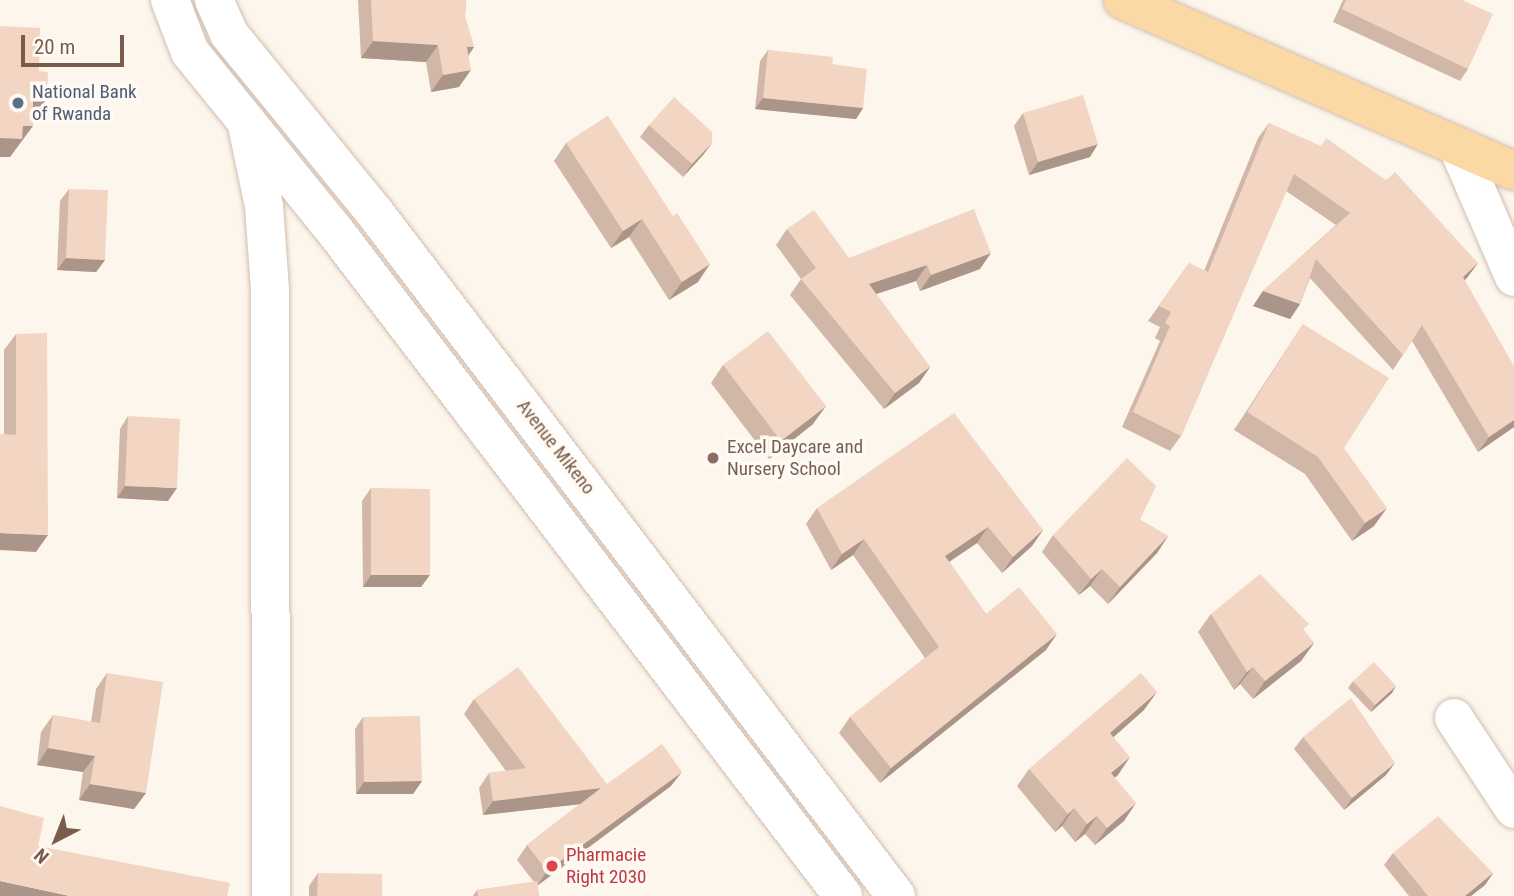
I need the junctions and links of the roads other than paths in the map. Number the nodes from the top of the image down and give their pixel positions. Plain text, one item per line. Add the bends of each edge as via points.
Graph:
1 (170, 0) edge
2 (214, 0) edge
3 (1123, 0) edge
4 (262, 75) junction
5 (246, 121) junction
6 (1461, 152) junction
7 (1514, 171) edge
8 (367, 204) junction
9 (264, 206) junction
10 (315, 208) junction
11 (1514, 277) edge
12 (1454, 718) dead end
13 (1514, 809) edge
14 (271, 896) edge
15 (843, 896) edge
16 (897, 896) edge

1 - 5 street via 190,52
2 - 4 street, Avenue Mikeno via 229,34
3 - 6 main road
4 - 5 street
4 - 8 street, Avenue Mikeno
5 - 9 street
5 - 10 street
6 - 7 main road
6 - 11 street
8 - 10 street
8 - 16 street, Avenue Mikeno
9 - 10 street
9 - 14 street via 270,316
10 - 15 street
12 - 13 street

